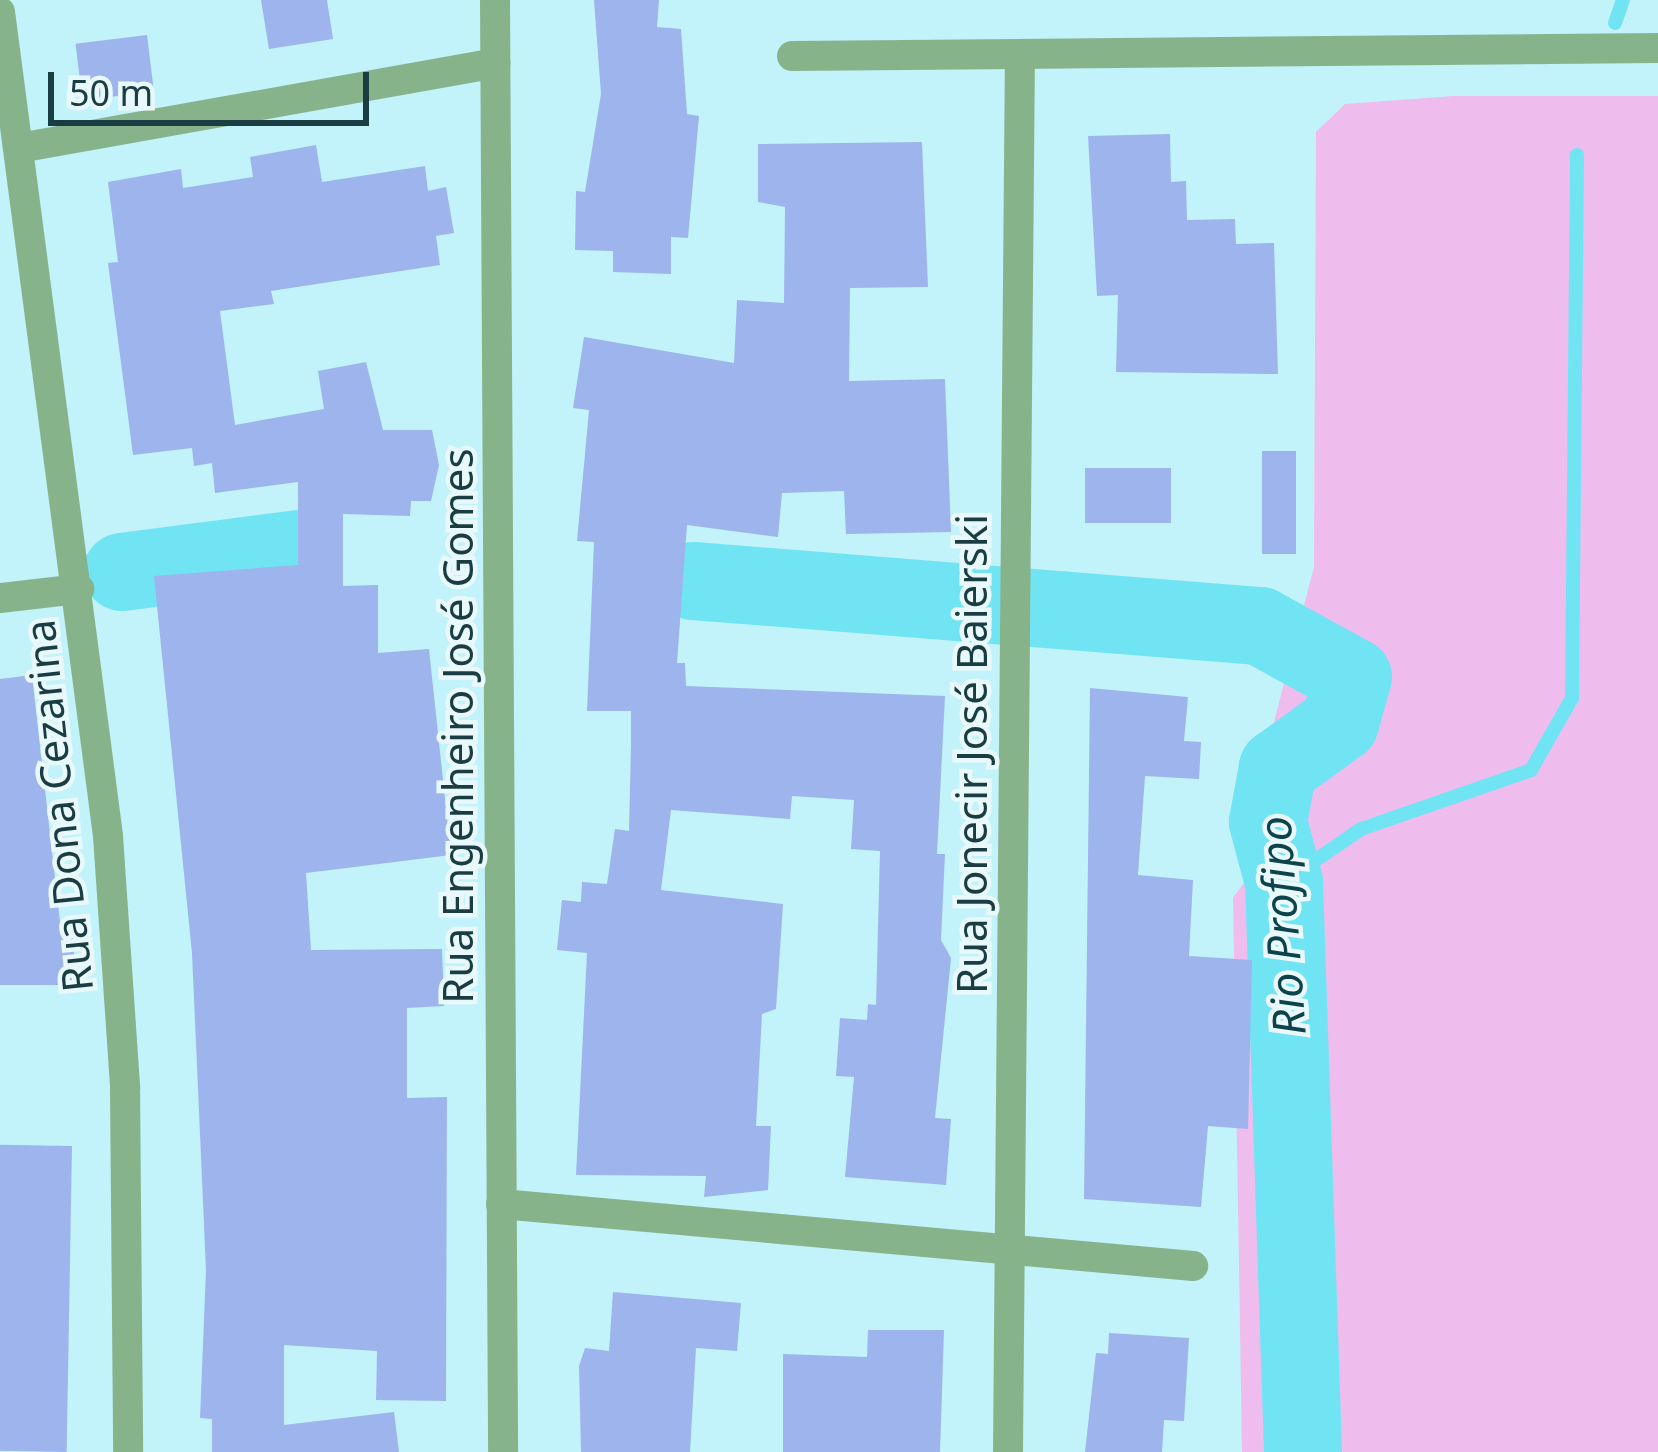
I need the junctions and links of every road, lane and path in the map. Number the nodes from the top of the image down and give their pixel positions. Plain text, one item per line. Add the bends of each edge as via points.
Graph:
1 (495, 0) edge
2 (0, 12) edge
3 (1658, 48) edge
4 (792, 56) dead end
5 (1021, 57) junction
6 (495, 63) junction
7 (19, 148) junction
8 (79, 589) junction
9 (0, 598) edge
10 (501, 1204) junction
11 (1009, 1250) junction
12 (1193, 1266) dead end
13 (128, 1452) edge
14 (503, 1452) edge
15 (1008, 1452) edge

1 - 6 street, Rua Engenheiro José Gomes
2 - 7 street, Rua Dona Cezarina
3 - 5 street
4 - 5 street
5 - 11 street, Rua Jonecir José Baierski
6 - 7 street
6 - 10 street, Rua Engenheiro José Gomes
7 - 8 street, Rua Dona Cezarina
8 - 9 street
8 - 13 street, Rua Dona Cezarina via 118,965
10 - 11 street
10 - 14 street, Rua Engenheiro José Gomes
11 - 12 street
11 - 15 street, Rua Jonecir José Baierski

